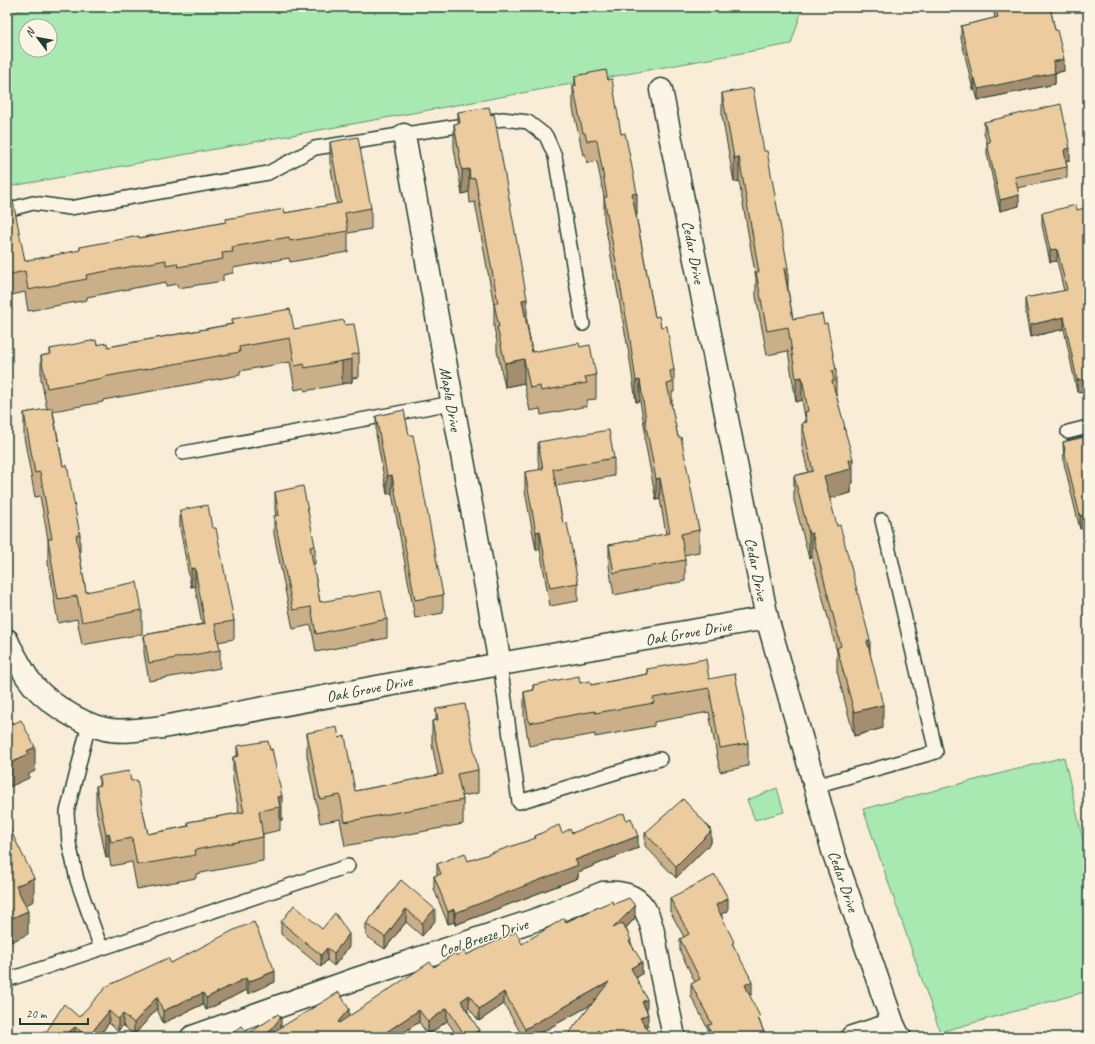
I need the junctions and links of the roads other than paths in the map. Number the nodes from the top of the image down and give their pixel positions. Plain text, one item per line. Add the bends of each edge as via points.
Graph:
1 (661, 90) dead end
2 (404, 135) junction
3 (7, 210) edge
4 (583, 324) dead end
5 (452, 403) junction
6 (1088, 427) edge
7 (1068, 432) dead end
8 (182, 453) dead end
9 (882, 520) dead end
10 (767, 618) junction
11 (7, 640) edge
12 (500, 664) junction
13 (89, 724) junction
14 (660, 759) dead end
15 (815, 786) junction
16 (348, 866) dead end
17 (101, 948) junction
18 (7, 980) edge
19 (897, 1034) edge
20 (192, 1037) edge
21 (674, 1037) edge
22 (852, 1037) edge

1 - 10 street, Cedar Drive
2 - 3 lane via 315,148 268,173 70,208 33,203
2 - 4 lane via 503,119 528,122 546,136 555,156
2 - 5 street, Maple Drive
5 - 8 lane
5 - 12 street, Maple Drive
6 - 7 lane
9 - 15 lane via 936,752
10 - 12 street, Oak Grove Drive
10 - 15 street, Cedar Drive
11 - 13 street, Oak Grove Drive via 28,678 44,697
12 - 13 street, Oak Grove Drive via 163,727 127,731 106,730
12 - 14 lane via 519,802
13 - 17 lane via 67,812 69,842 77,880
15 - 19 street, Cedar Drive via 833,851
16 - 17 lane
17 - 18 lane
19 - 22 street
20 - 21 street, Cool Breeze Drive via 612,892 628,895 643,907 649,918

